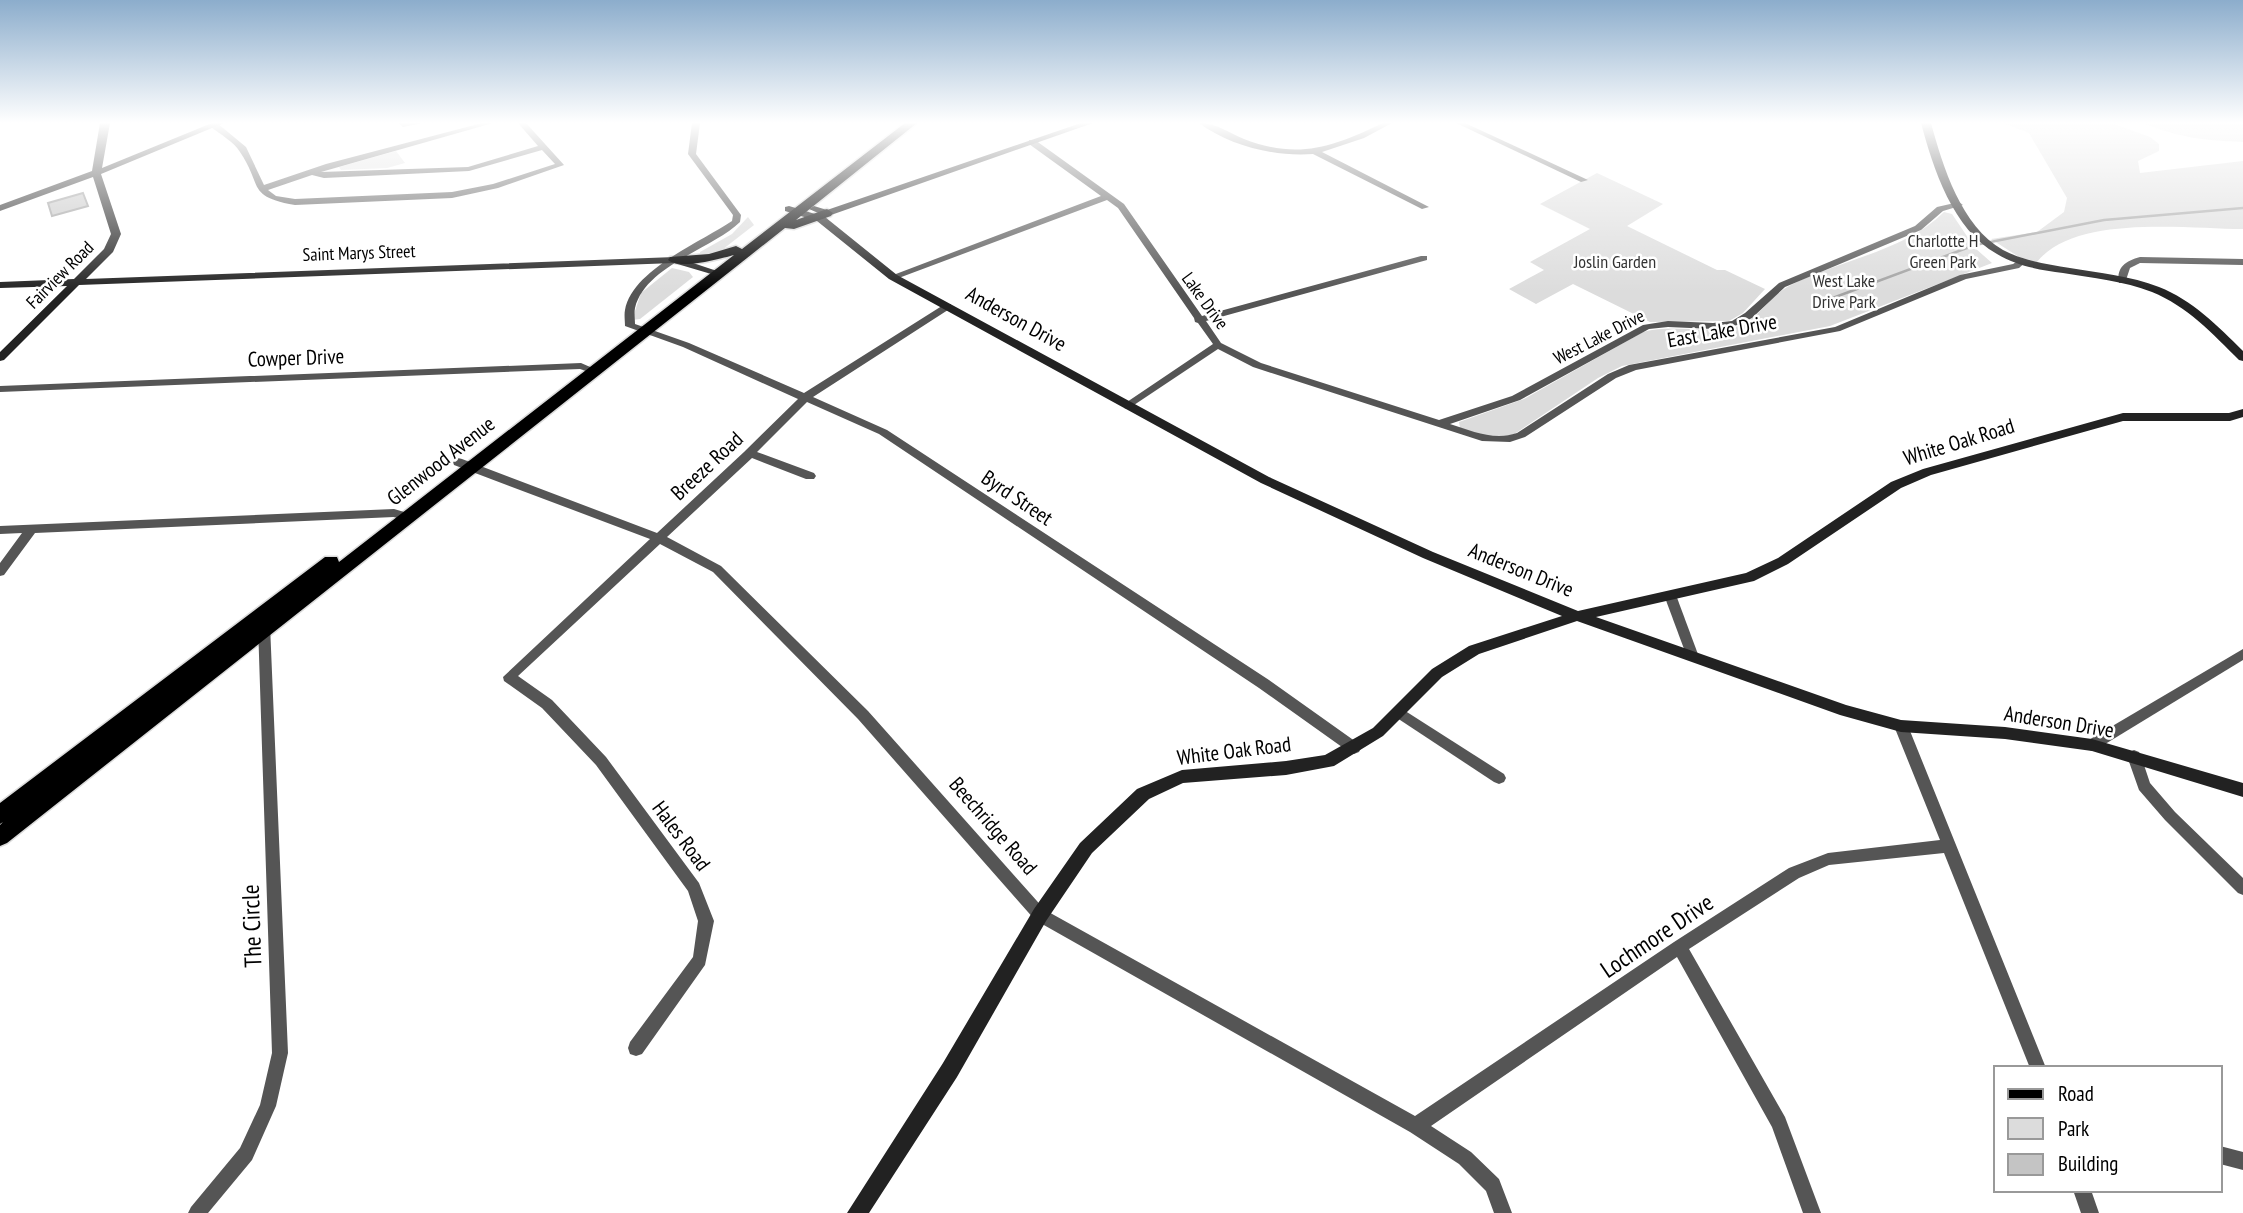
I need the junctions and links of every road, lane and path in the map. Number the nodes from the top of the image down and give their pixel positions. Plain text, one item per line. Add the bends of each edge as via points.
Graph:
1 (78, 180) edge
2 (98, 180) edge
3 (258, 180) edge
4 (289, 180) edge
5 (515, 180) edge
6 (711, 180) edge
7 (831, 180) edge
8 (835, 180) edge
9 (923, 180) edge
10 (1085, 180) edge
11 (1370, 180) edge
12 (1946, 180) edge
13 (262, 189) junction
14 (1109, 196) junction
15 (1959, 205) junction
16 (1424, 207) dead end
17 (0, 208) edge
18 (798, 208) junction
19 (821, 215) junction
20 (774, 231) junction
21 (736, 250) junction
22 (1424, 258) dead end
23 (675, 260) junction
24 (2022, 261) junction
25 (2243, 262) edge
26 (714, 272) junction
27 (893, 277) junction
28 (79, 281) junction
29 (2122, 281) junction
30 (0, 285) edge
31 (948, 306) junction
32 (1198, 320) junction
33 (638, 329) junction
34 (1218, 345) junction
35 (0, 358) edge
36 (2243, 358) edge
37 (587, 368) junction
38 (0, 389) edge
39 (806, 397) junction
40 (1128, 405) junction
41 (2243, 412) edge
42 (1438, 424) junction
43 (750, 453) junction
44 (465, 464) junction
45 (810, 476) dead end
46 (400, 515) junction
47 (31, 529) junction
48 (0, 530) edge
49 (658, 538) junction
50 (0, 572) edge
51 (1670, 595) junction
52 (1577, 616) junction
53 (263, 623) junction
54 (2243, 654) edge
55 (1693, 657) junction
56 (509, 677) joint
57 (1399, 712) junction
58 (1900, 726) junction
59 (2092, 745) junction
60 (1354, 748) junction
61 (2134, 756) junction
62 (1499, 779) dead end
63 (2243, 790) edge
64 (0, 815) edge
65 (0, 837) edge
66 (1947, 846) junction
67 (2243, 888) edge
68 (1040, 915) junction
69 (1679, 947) junction
70 (636, 1048) dead end
71 (2037, 1066) edge
72 (1416, 1126) junction
73 (2222, 1155) edge
74 (2243, 1161) edge
75 (2083, 1192) edge
76 (197, 1213) edge
77 (857, 1213) edge
78 (1503, 1213) edge
79 (1812, 1213) edge
80 (2090, 1213) edge

1 - 17 street
2 - 28 street, Fairview Road via 116,234 109,250
3 - 13 street
4 - 13 street
5 - 13 street via 452,195 295,202 273,198
6 - 23 street via 737,215 736,222
7 - 18 main road, Glenwood Avenue
8 - 18 main road, Glenwood Avenue
9 - 19 street
10 - 14 street, Lake Drive
11 - 16 street
12 - 15 street
14 - 27 street
14 - 32 street, Lake Drive via 1121,206
15 - 24 street via 1989,246
15 - 42 street, West Lake Drive via 1940,209 1918,228 1783,285 1737,322 1646,327 1516,398
18 - 19 street
18 - 20 main road, Glenwood Avenue
18 - 21 main road, Glenwood Avenue
19 - 20 main road
19 - 27 street, Anderson Drive
20 - 26 main road, Glenwood Avenue
21 - 23 main road via 710,258
21 - 26 main road, Glenwood Avenue
22 - 32 street
23 - 26 street, Saint Marys Street
23 - 28 street, Saint Marys Street
23 - 33 street via 636,294 629,324
24 - 29 street
24 - 42 street, East Lake Drive via 1963,277 1837,329 1624,370 1535,428 1510,439 1486,439
25 - 29 street via 2128,262
26 - 33 main road, Glenwood Avenue
27 - 31 street, Anderson Drive
28 - 30 street, Saint Marys Street
28 - 35 street, Fairview Road
29 - 36 street via 2157,290 2182,303
31 - 39 street, Breeze Road
31 - 40 street, Anderson Drive
32 - 34 street, Lake Drive
33 - 37 main road, Glenwood Avenue
33 - 39 street, Byrd Street
34 - 40 street
34 - 42 street, Lake Drive via 1257,365
37 - 38 street, Cowper Drive
37 - 44 main road, Glenwood Avenue
39 - 43 street, Breeze Road
39 - 60 street, Byrd Street via 883,432
40 - 52 street, Anderson Drive via 1265,480 1428,555
41 - 51 street, White Oak Road via 2230,417 2123,417 1927,472 1896,485 1783,561 1749,577
43 - 45 street
43 - 49 street, Breeze Road
44 - 46 main road, Glenwood Avenue
44 - 49 street, Beechridge Road
46 - 47 street
46 - 53 main road, Glenwood Avenue
47 - 48 street
47 - 50 street
49 - 56 street, Breeze Road
49 - 68 street, Beechridge Road via 717,569 738,589 863,715
51 - 52 street, White Oak Road
51 - 55 street
52 - 55 street, Anderson Drive
52 - 57 street, White Oak Road via 1474,650 1437,673
53 - 64 main road, Glenwood Avenue
53 - 65 main road, Glenwood Avenue
53 - 76 street, The Circle via 279,1053 268,1106 246,1154
54 - 59 street
55 - 58 street, Anderson Drive
56 - 70 street, Hales Road via 547,704 601,761 694,888 706,921 700,960
57 - 60 street, White Oak Road
57 - 62 street
58 - 59 street, Anderson Drive
58 - 66 street
59 - 61 street, Anderson Drive
60 - 68 street, White Oak Road via 1328,761 1182,777 1143,794 1086,848
61 - 63 street, Anderson Drive
61 - 67 street via 2144,786
66 - 69 street, Lochmore Drive via 1818,862
66 - 71 street
68 - 72 street, Beechridge Road
68 - 77 street, White Oak Road via 950,1070
69 - 72 street, Lochmore Drive
69 - 79 street via 1779,1123
72 - 78 street, Beechridge Road via 1465,1158 1493,1185
73 - 74 street
75 - 80 street

